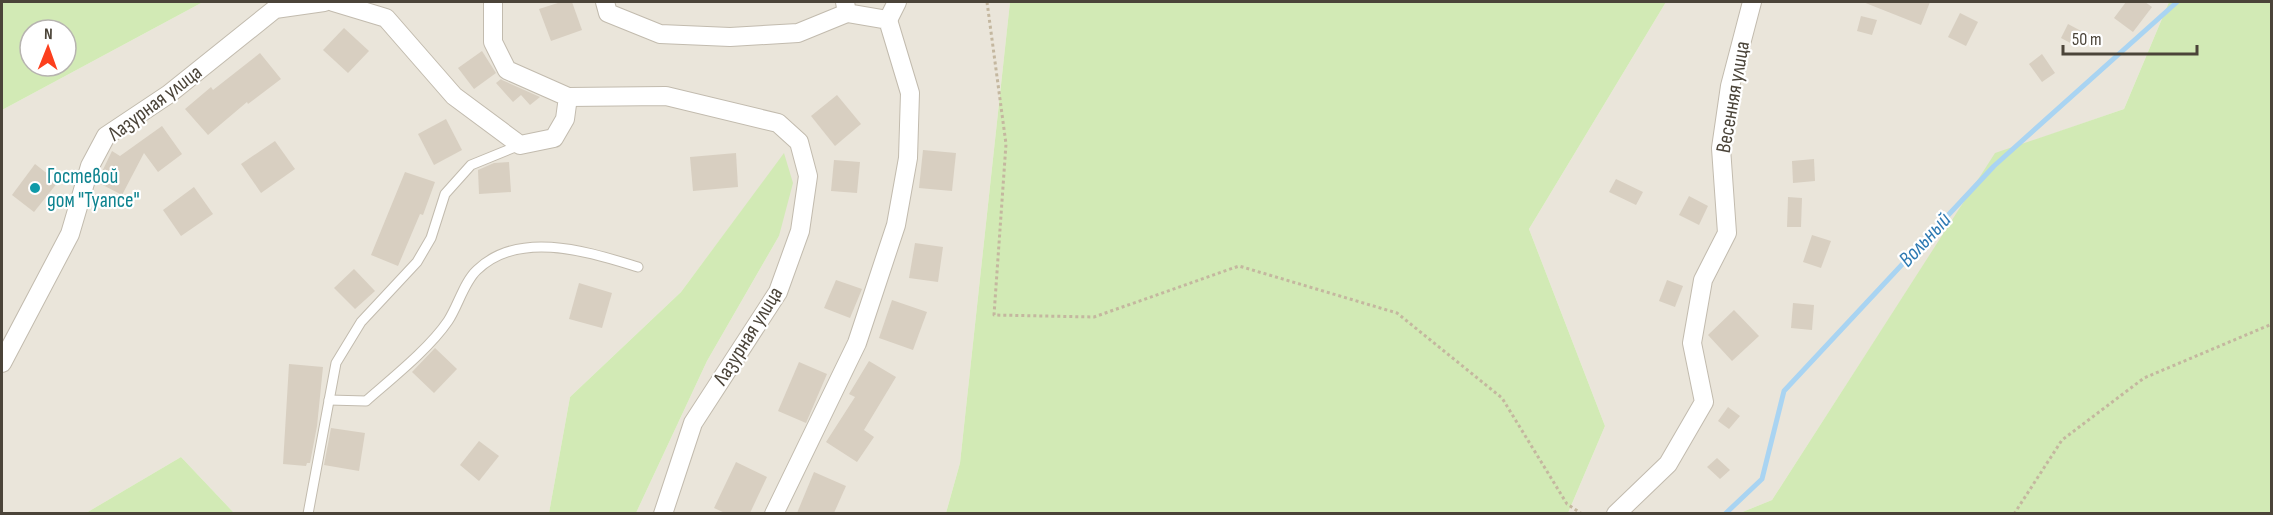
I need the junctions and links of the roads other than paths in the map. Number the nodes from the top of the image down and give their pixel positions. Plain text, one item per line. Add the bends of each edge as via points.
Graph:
1 (324, 2) edge
2 (333, 2) edge
3 (492, 2) edge
4 (605, 2) edge
5 (897, 2) edge
6 (1752, 2) edge
7 (846, 7) edge
8 (888, 20) junction
9 (568, 97) junction
10 (520, 145) junction
11 (638, 267) dead end
12 (2, 363) edge
13 (329, 400) junction
14 (308, 513) edge
15 (663, 513) edge
16 (774, 513) edge
17 (1617, 513) edge

1 - 12 street, Лазурная улица via 275,9 169,94 106,136 90,166 70,234
2 - 10 street via 386,18 454,96
3 - 9 street, Лазурная улица via 493,42 507,70
4 - 7 street via 608,13 660,34 730,38 798,33
5 - 8 street
6 - 17 street, Весенняя улица via 1730,86 1721,148 1727,233 1703,280 1692,343 1704,402 1668,464
7 - 8 street
8 - 16 street via 910,93 909,158 896,225 857,343
9 - 10 street via 565,119 554,138
9 - 15 street, Лазурная улица via 666,96 778,123 799,142 808,176 800,231 778,292 693,423
10 - 13 lane via 471,165 445,194 431,238 417,262 361,322 336,363
11 - 13 lane via 572,248 508,249 476,270 447,322 366,401
13 - 14 lane

